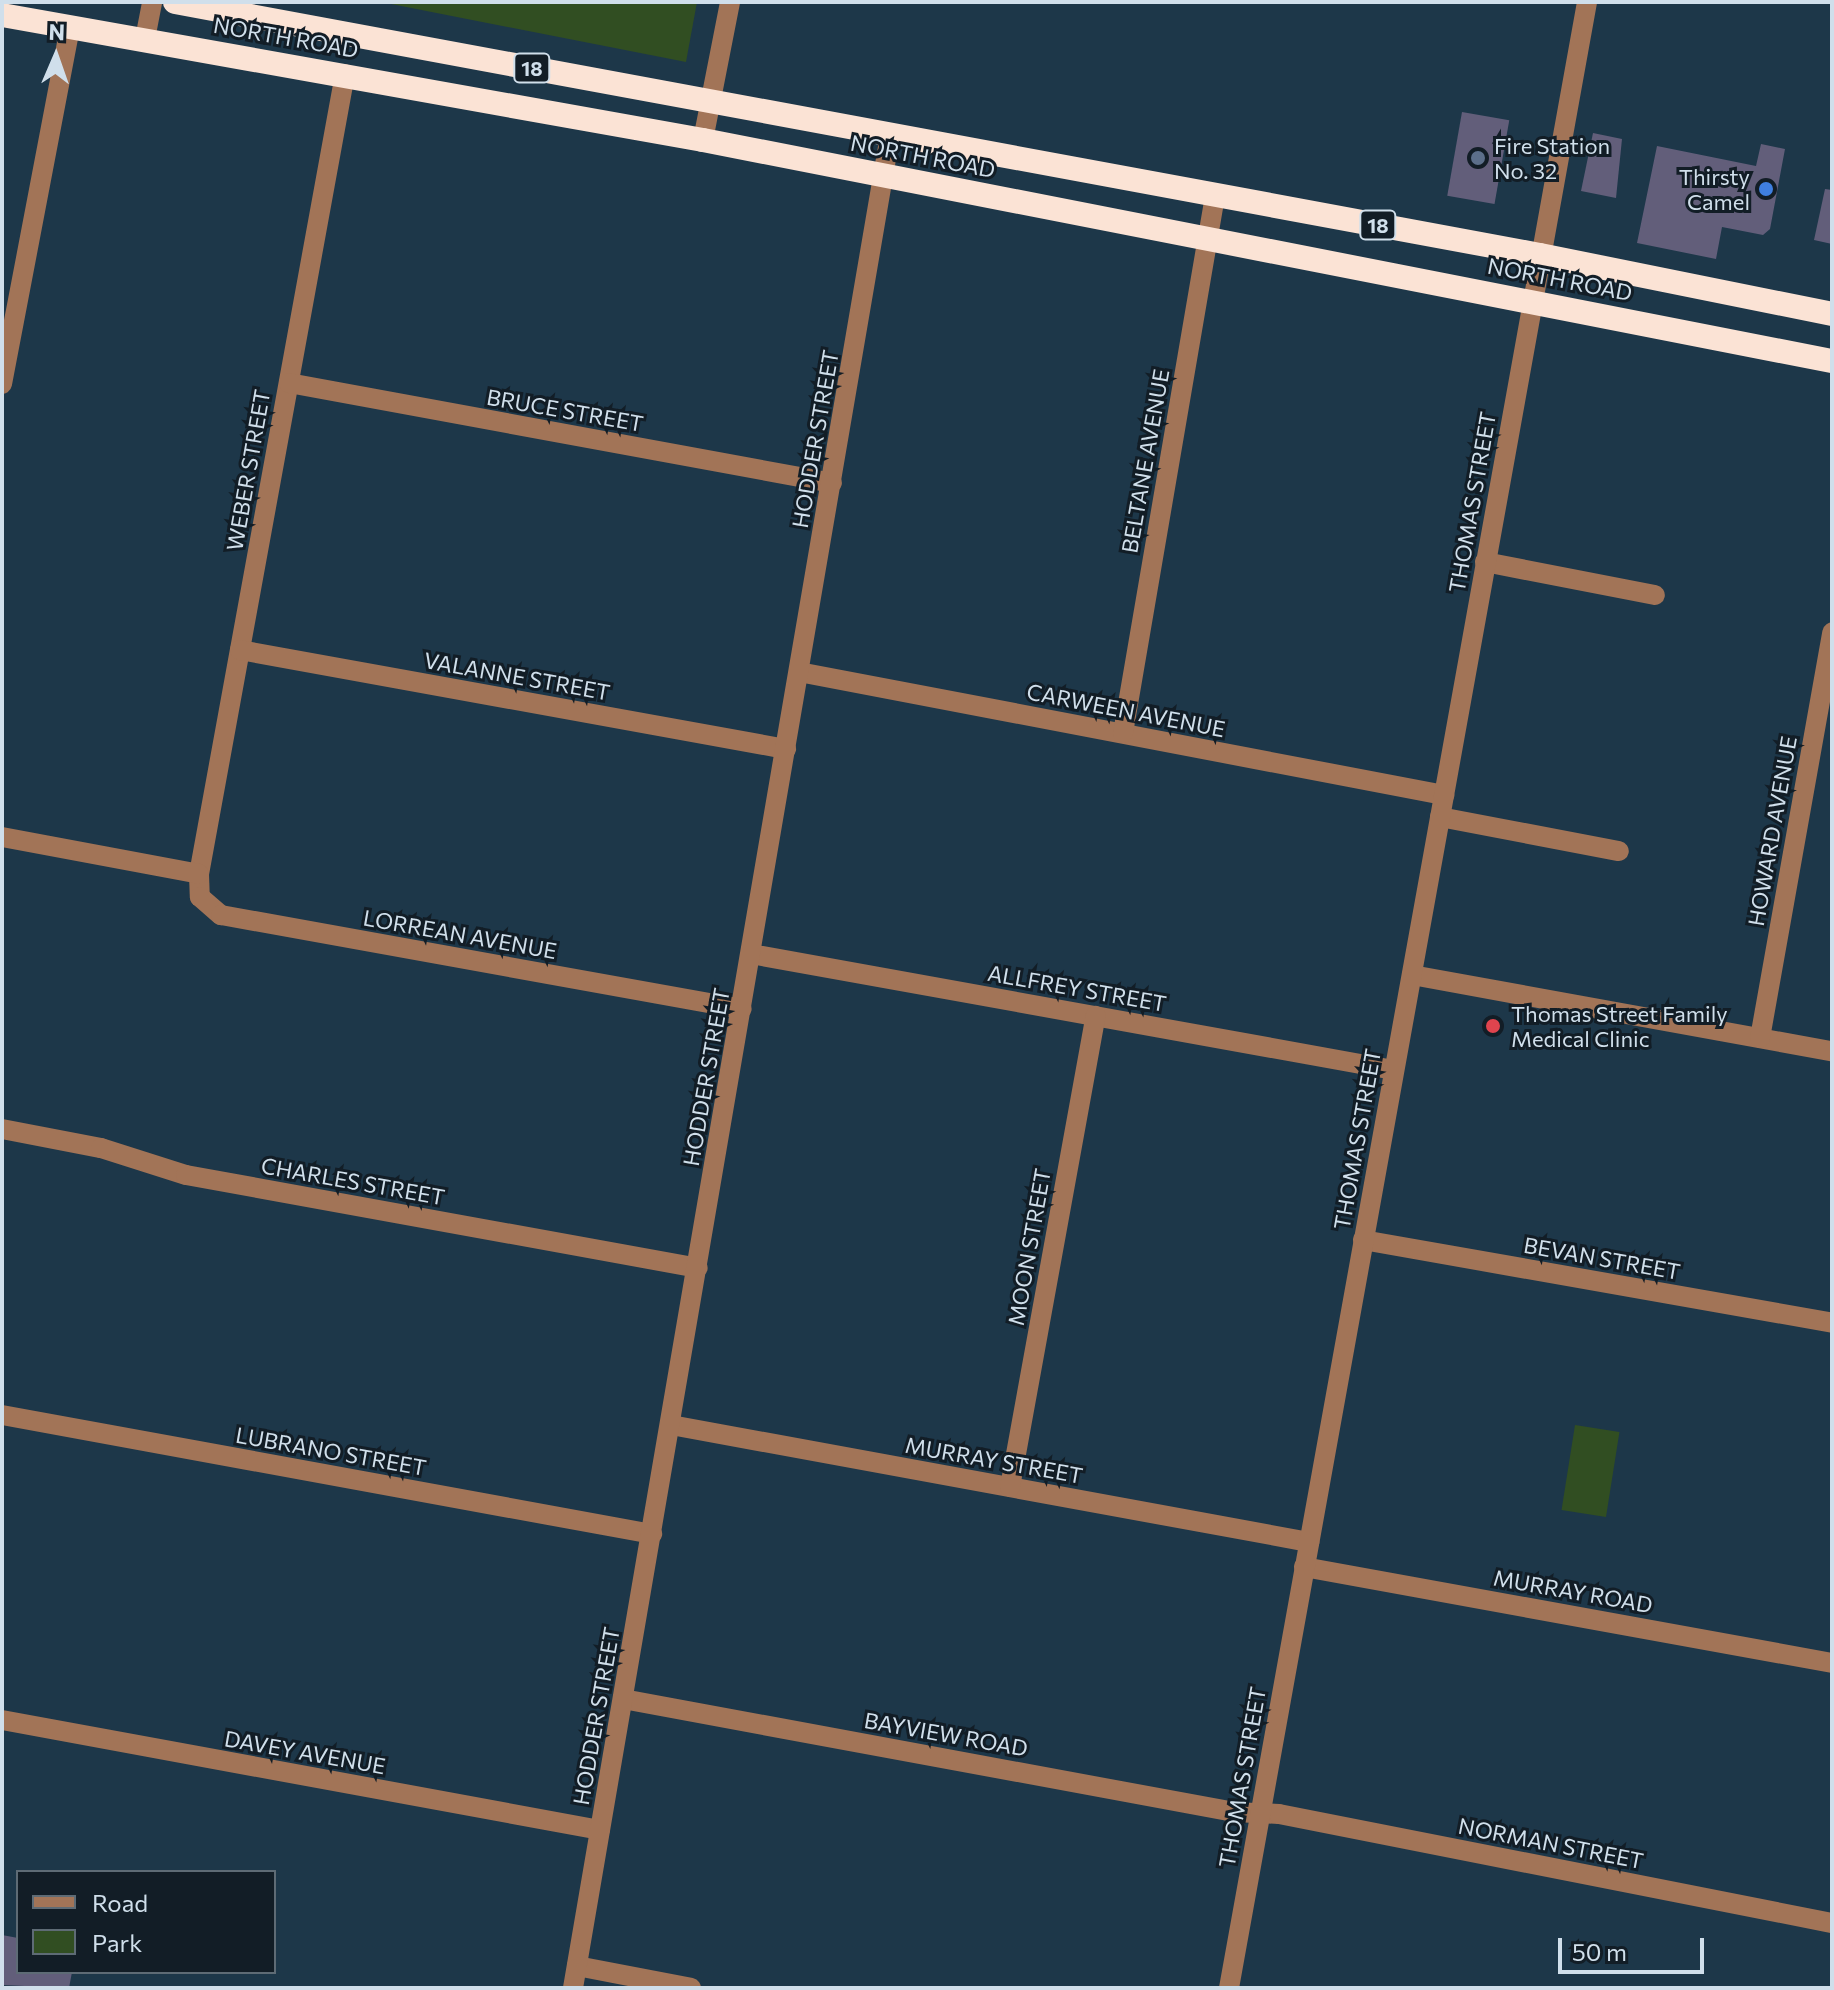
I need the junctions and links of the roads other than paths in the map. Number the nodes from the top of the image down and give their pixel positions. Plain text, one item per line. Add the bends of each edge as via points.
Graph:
1 (152, 2) edge
2 (175, 2) edge
3 (730, 2) edge
4 (1587, 2) edge
5 (2, 15) edge
6 (70, 27) junction
7 (145, 39) junction
8 (345, 74) junction
9 (711, 101) junction
10 (890, 135) junction
11 (703, 140) junction
12 (884, 174) junction
13 (1215, 196) junction
14 (1366, 223) junction
15 (1208, 238) junction
16 (1540, 255) junction
17 (1357, 265) junction
18 (1532, 299) junction
19 (1832, 314) edge
20 (1832, 361) edge
21 (289, 383) junction
22 (2, 384) edge
23 (832, 483) junction
24 (1485, 562) junction
25 (1655, 595) dead end
26 (1832, 632) edge
27 (240, 650) junction
28 (799, 672) junction
29 (1123, 733) junction
30 (786, 749) junction
31 (1444, 795) junction
32 (1440, 817) junction
33 (2, 837) edge
34 (1619, 851) dead end
35 (199, 874) junction
36 (751, 954) junction
37 (1412, 975) junction
38 (742, 1009) junction
39 (1096, 1016) junction
40 (1760, 1038) junction
41 (1832, 1051) edge
42 (1394, 1070) junction
43 (2, 1129) edge
44 (1363, 1240) junction
45 (698, 1268) junction
46 (1832, 1323) edge
47 (2, 1415) edge
48 (671, 1425) junction
49 (1010, 1487) junction
50 (652, 1534) junction
51 (1309, 1542) junction
52 (1304, 1567) junction
53 (1832, 1663) edge
54 (623, 1699) junction
55 (2, 1720) edge
56 (1260, 1814) junction
57 (600, 1830) junction
58 (1832, 1923) edge
59 (577, 1966) junction
60 (573, 1988) edge
61 (691, 1988) edge
62 (1229, 1988) edge

1 - 7 street
2 - 9 highway, NORTH ROAD / 18
3 - 9 street
4 - 16 street, THOMAS STREET
5 - 6 highway, NORTH ROAD / 18
6 - 7 highway, NORTH ROAD / 18
6 - 22 street
7 - 8 highway, NORTH ROAD / 18
8 - 11 highway, NORTH ROAD / 18
8 - 21 street, WEBER STREET
9 - 10 highway, NORTH ROAD / 18
9 - 11 street
10 - 12 street, HODDER STREET
10 - 13 highway, NORTH ROAD / 18
11 - 12 highway, NORTH ROAD / 18
12 - 15 highway, NORTH ROAD / 18
12 - 23 street, HODDER STREET
13 - 14 highway, NORTH ROAD / 18
13 - 15 street, BELTANE AVENUE
14 - 16 highway, NORTH ROAD / 18
14 - 17 highway
15 - 17 highway, NORTH ROAD / 18
15 - 29 street, BELTANE AVENUE
16 - 18 street, THOMAS STREET
16 - 19 highway, NORTH ROAD / 18
17 - 18 highway, NORTH ROAD / 18
18 - 20 highway, NORTH ROAD / 18
18 - 24 street, THOMAS STREET
21 - 23 street, BRUCE STREET
21 - 27 street, WEBER STREET
23 - 28 street, HODDER STREET
24 - 25 street
24 - 31 street, THOMAS STREET
26 - 40 street, HOWARD AVENUE
27 - 30 street, VALANNE STREET
27 - 35 street, WEBER STREET
28 - 29 street, CARWEEN AVENUE
28 - 30 street, HODDER STREET
29 - 31 street, CARWEEN AVENUE
30 - 36 street, HODDER STREET
31 - 32 street, THOMAS STREET
32 - 34 street
32 - 37 street, THOMAS STREET
33 - 35 street
35 - 38 street, LORREAN AVENUE via 200,897 221,915
36 - 38 street, HODDER STREET
36 - 39 street, ALLFREY STREET
37 - 40 street
37 - 42 street, THOMAS STREET
38 - 45 street, HODDER STREET
39 - 42 street, ALLFREY STREET
39 - 49 street, MOON STREET
40 - 41 street
42 - 44 street, THOMAS STREET
43 - 45 street, CHARLES STREET via 101,1148 186,1175
44 - 46 street, BEVAN STREET
44 - 51 street, THOMAS STREET
45 - 48 street, HODDER STREET
47 - 50 street, LUBRANO STREET
48 - 49 street, MURRAY STREET
48 - 50 street, HODDER STREET
49 - 51 street, MURRAY STREET
50 - 54 street, HODDER STREET
51 - 52 street, THOMAS STREET
52 - 53 street, MURRAY ROAD
52 - 56 street, THOMAS STREET
54 - 56 street, BAYVIEW ROAD
54 - 57 street, HODDER STREET
55 - 57 street, DAVEY AVENUE
56 - 58 street, NORMAN STREET
56 - 62 street, THOMAS STREET
57 - 59 street, HODDER STREET
59 - 60 street, HODDER STREET
59 - 61 street

